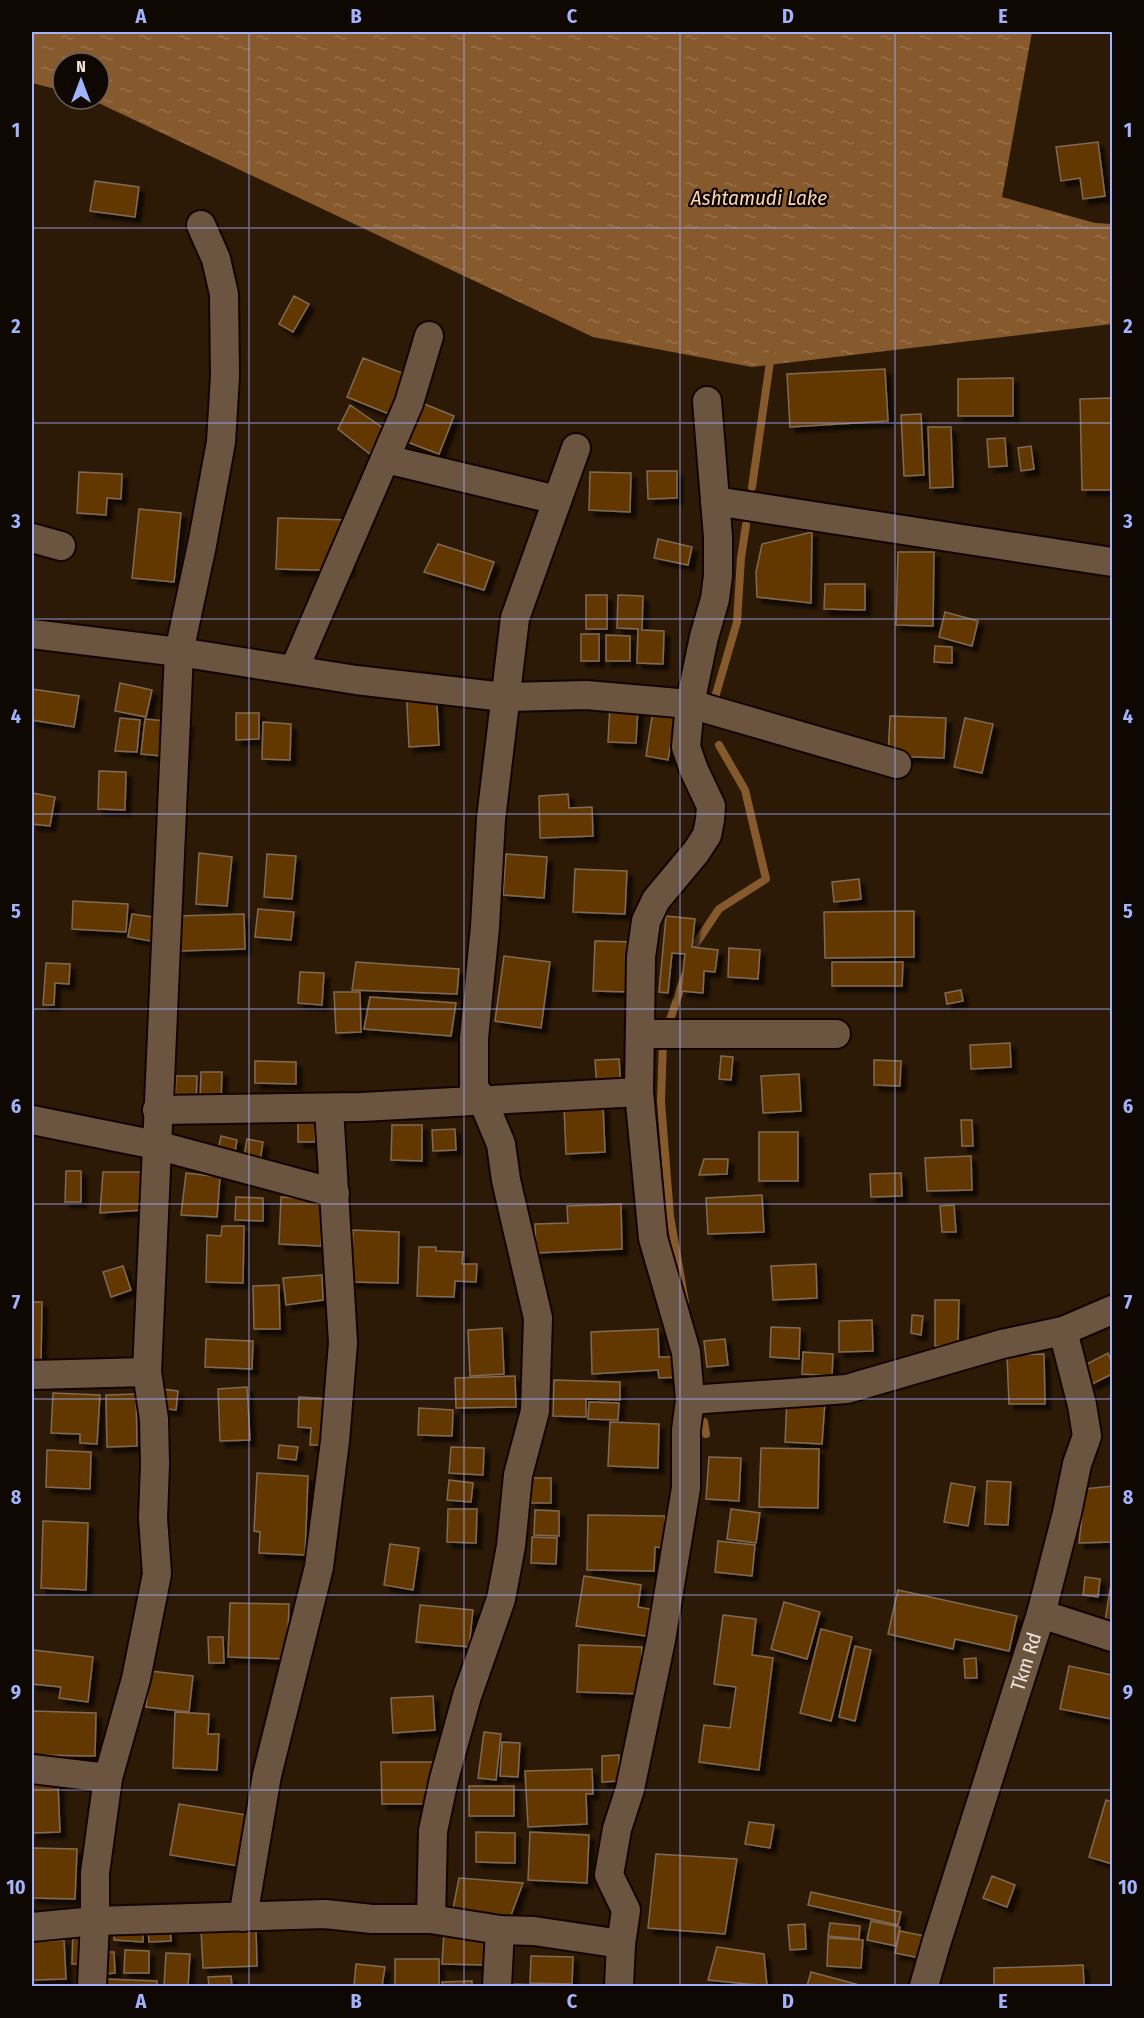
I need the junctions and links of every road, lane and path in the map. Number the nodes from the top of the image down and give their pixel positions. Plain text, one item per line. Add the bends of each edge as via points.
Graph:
1 (201, 225) dead end
2 (429, 336) dead end
3 (707, 401) dead end
4 (576, 448) dead end
5 (386, 459) junction
6 (557, 500) junction
7 (715, 501) junction
8 (32, 538) edge
9 (61, 546) dead end
10 (1113, 562) edge
11 (32, 634) edge
12 (179, 652) junction
13 (294, 670) junction
14 (504, 697) junction
15 (690, 704) junction
16 (897, 764) dead end
17 (640, 1034) junction
18 (836, 1034) dead end
19 (639, 1092) junction
20 (483, 1101) junction
21 (329, 1108) junction
22 (158, 1110) junction
23 (32, 1120) edge
24 (156, 1145) junction
25 (335, 1193) junction
26 (1113, 1310) edge
27 (1063, 1331) junction
28 (147, 1372) junction
29 (32, 1375) edge
30 (690, 1400) junction
31 (1041, 1614) junction
32 (1113, 1637) edge
33 (32, 1769) edge
34 (108, 1778) junction
35 (243, 1917) junction
36 (430, 1919) junction
37 (95, 1921) junction
38 (32, 1927) edge
39 (500, 1930) junction
40 (621, 1944) junction
41 (92, 1986) edge
42 (497, 1986) edge
43 (619, 1986) edge
44 (924, 1986) edge

1 - 12 street via 216,259 224,294 225,376 221,442
2 - 5 street via 409,403
3 - 7 street
4 - 6 street
5 - 6 street
5 - 13 street
6 - 14 street via 514,618
7 - 10 street
7 - 15 street via 718,576
8 - 9 street
11 - 12 street
12 - 13 street
12 - 22 street
13 - 14 street
14 - 15 street via 586,695
14 - 20 street via 474,1038 474,1087
15 - 16 street
15 - 17 street via 686,747 711,806 710,820 707,835 656,900 646,921 640,957
17 - 18 street
17 - 19 street
19 - 20 street
19 - 30 street via 653,1238 686,1352
20 - 21 street
20 - 36 street via 501,1144 538,1318 535,1411 518,1475 501,1599 467,1696 433,1831
21 - 22 street
21 - 25 street
22 - 24 street
23 - 24 street
24 - 25 street
24 - 28 street
25 - 35 street via 343,1343 319,1567 267,1775
26 - 27 street
27 - 30 street via 1002,1344 847,1389
27 - 31 street, Tkm Rd via 1088,1436 1077,1464
28 - 29 street
28 - 34 street via 154,1419 157,1574 136,1680
30 - 40 street via 686,1488 661,1640 609,1875 626,1910
31 - 32 street
31 - 44 street, Tkm Rd
33 - 34 street
34 - 37 street via 95,1873
35 - 36 street via 325,1914
35 - 37 street
36 - 39 street
37 - 38 street
37 - 41 street
39 - 40 street
39 - 42 street
40 - 43 street

